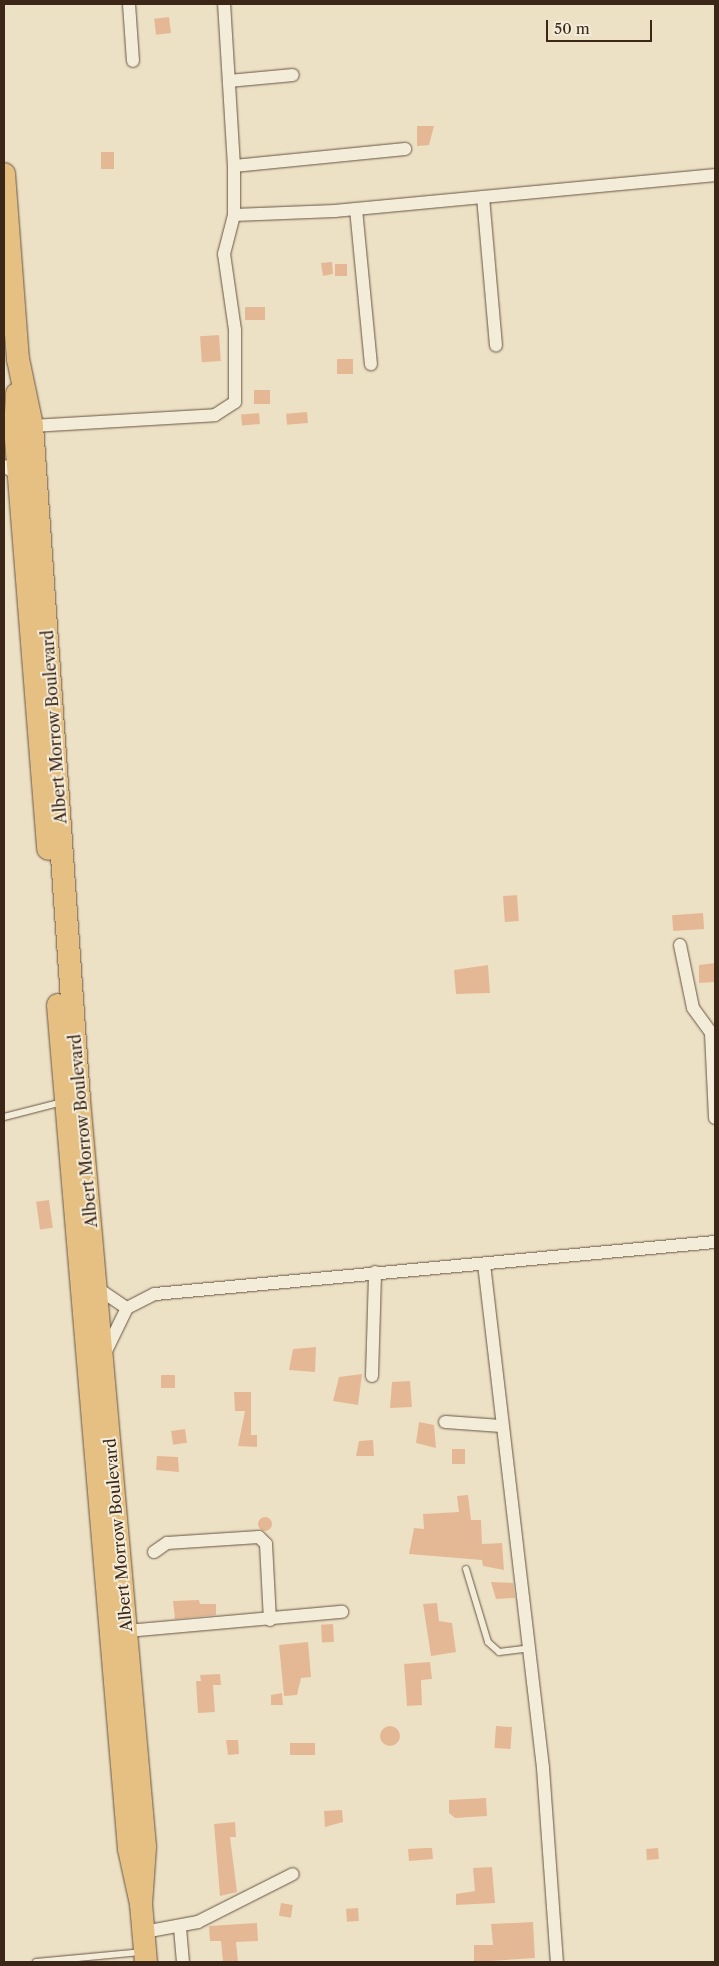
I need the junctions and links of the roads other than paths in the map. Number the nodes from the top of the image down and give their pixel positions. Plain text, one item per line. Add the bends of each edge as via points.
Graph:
1 (129, 4) edge
2 (224, 4) edge
3 (132, 61) dead end
4 (293, 75) dead end
5 (229, 80) junction
6 (405, 149) dead end
7 (234, 166) junction
8 (4, 174) edge
9 (715, 175) edge
10 (483, 197) junction
11 (356, 209) junction
12 (234, 215) junction
13 (496, 345) dead end
14 (371, 364) dead end
15 (17, 428) edge
16 (11, 470) edge
17 (680, 944) dead end
18 (64, 1102) junction
19 (4, 1117) edge
20 (715, 1118) edge
21 (715, 1242) edge
22 (484, 1264) junction
23 (375, 1272) junction
24 (97, 1288) junction
25 (127, 1308) junction
26 (102, 1366) junction
27 (372, 1376) dead end
28 (445, 1422) dead end
29 (502, 1426) junction
30 (154, 1552) dead end
31 (466, 1569) dead end
32 (342, 1612) dead end
33 (270, 1620) junction
34 (127, 1631) junction
35 (530, 1648) junction
36 (293, 1874) dead end
37 (141, 1904) junction
38 (180, 1928) junction
39 (145, 1949) edge
40 (36, 1962) edge
41 (183, 1962) edge
42 (557, 1962) edge

1 - 3 street
2 - 5 street
4 - 5 street
5 - 7 street
6 - 7 street
7 - 12 street
8 - 15 highway, Albert Morrow Boulevard via 18,358
9 - 10 street
10 - 11 street
10 - 13 street
11 - 12 street
11 - 14 street
12 - 15 street via 224,254 239,382 236,402 228,410 109,424
15 - 16 highway, Albert Morrow Boulevard
15 - 24 highway, Albert Morrow Boulevard
16 - 18 highway, Albert Morrow Boulevard
17 - 20 street via 693,1008 710,1033
18 - 19 lane
18 - 37 highway, Albert Morrow Boulevard via 129,1849
21 - 22 street
22 - 23 street
22 - 29 street
23 - 25 street via 155,1294
23 - 27 street
24 - 25 street
24 - 26 highway, Albert Morrow Boulevard
25 - 26 street via 114,1328
26 - 34 highway, Albert Morrow Boulevard
28 - 29 street
29 - 35 street
30 - 33 street via 166,1543 259,1537 266,1544
31 - 35 lane via 488,1642 499,1652
32 - 33 street
33 - 34 street
34 - 37 highway, Albert Morrow Boulevard via 145,1847
35 - 42 street
36 - 38 street
37 - 39 highway, Albert Morrow Boulevard
38 - 39 street
38 - 41 street
39 - 40 lane

